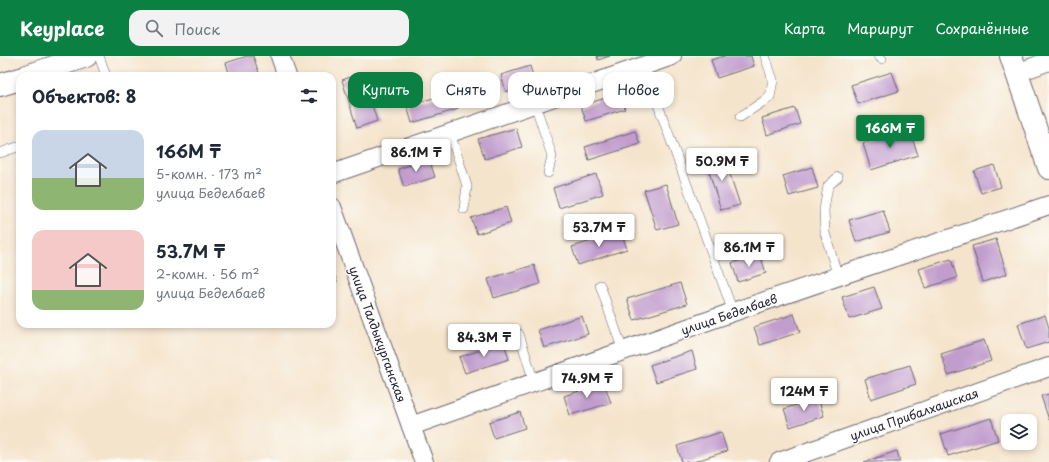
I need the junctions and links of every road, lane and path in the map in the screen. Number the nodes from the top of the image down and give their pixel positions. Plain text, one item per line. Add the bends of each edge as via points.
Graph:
1 (86, 56) edge
2 (99, 56) edge
3 (280, 56) edge
4 (672, 56) edge
5 (765, 56) edge
6 (54, 61) edge
7 (1049, 61) edge
8 (1014, 64) edge
9 (644, 66) junction
10 (34, 72) edge
11 (105, 72) edge
12 (286, 72) edge
13 (16, 79) edge
14 (595, 83) edge
15 (0, 85) edge
16 (523, 108) edge
17 (536, 108) edge
18 (740, 117) dead end
19 (450, 133) junction
20 (16, 147) edge
21 (0, 153) edge
22 (1049, 168) edge
23 (336, 173) edge
24 (548, 173) dead end
25 (838, 177) dead end
26 (1049, 205) edge
27 (464, 209) dead end
28 (336, 218) edge
29 (838, 277) junction
30 (600, 285) dead end
31 (733, 312) junction
32 (518, 334) dead end
33 (623, 350) junction
34 (1049, 367) edge
35 (534, 382) junction
36 (411, 426) junction
37 (424, 462) edge
38 (779, 462) edge

1 - 6 street
2 - 11 lane
3 - 12 street
4 - 9 street
5 - 18 lane via 773,80 770,97
6 - 10 street
7 - 8 street
8 - 22 street
9 - 14 street
9 - 31 lane
13 - 15 street
16 - 19 street
17 - 24 lane via 552,156
19 - 23 street
19 - 27 lane via 467,186
20 - 21 lane
25 - 29 lane via 828,186 824,210 825,233
26 - 29 street, улица Беделбаев
28 - 36 street, улица Талдыкурганская
29 - 31 street, улица Беделбаев
30 - 33 lane
31 - 33 street, улица Беделбаев
32 - 35 lane
33 - 35 street, улица Беделбаев
34 - 38 street, улица Прибалхашская
35 - 36 street, улица Беделбаев
36 - 37 street, улица Талдыкурганская

